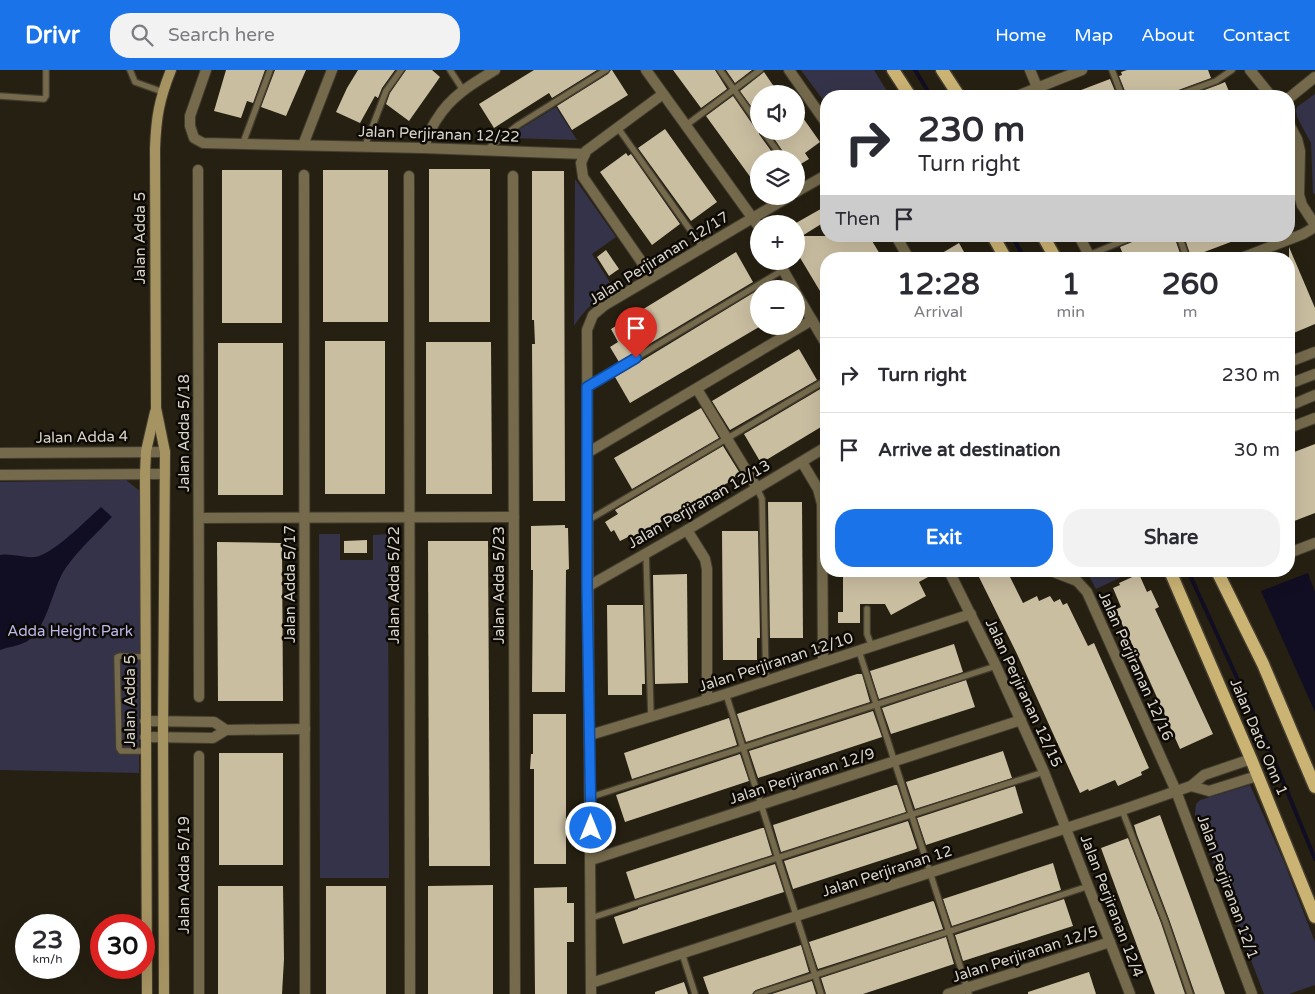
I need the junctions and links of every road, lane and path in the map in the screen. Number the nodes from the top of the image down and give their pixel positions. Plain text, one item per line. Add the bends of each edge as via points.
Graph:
1 (46, 70) edge
2 (130, 70) edge
3 (171, 70) edge
4 (206, 70) edge
5 (270, 70) edge
6 (332, 70) edge
7 (401, 70) edge
8 (450, 70) edge
9 (495, 70) edge
10 (606, 70) edge
11 (646, 70) edge
12 (720, 70) edge
13 (760, 70) edge
14 (788, 70) edge
15 (893, 70) edge
16 (942, 70) edge
17 (1030, 70) edge
18 (1082, 70) edge
19 (1112, 70) edge
20 (1232, 70) edge
21 (1250, 70) edge
22 (1315, 77) edge
23 (1037, 87) junction
24 (463, 90) junction
25 (734, 90) junction
26 (906, 90) edge
27 (955, 90) edge
28 (1030, 90) edge
29 (1120, 90) edge
30 (1191, 90) edge
31 (1266, 90) edge
32 (162, 92) junction
33 (1295, 93) edge
34 (663, 94) junction
35 (0, 96) edge
36 (750, 112) edge
37 (820, 115) edge
38 (685, 126) junction
39 (618, 128) junction
40 (1295, 135) edge
41 (243, 143) junction
42 (303, 145) junction
43 (365, 146) junction
44 (423, 148) junction
45 (486, 150) junction
46 (585, 154) junction
47 (1295, 169) edge
48 (198, 170) dead end
49 (304, 175) dead end
50 (409, 176) dead end
51 (513, 176) dead end
52 (820, 178) edge
53 (1295, 182) edge
54 (805, 187) edge
55 (775, 205) edge
56 (751, 215) edge
57 (758, 215) edge
58 (750, 220) edge
59 (1315, 226) edge
60 (1295, 237) edge
61 (1122, 242) edge
62 (1283, 242) edge
63 (703, 248) junction
64 (1101, 252) edge
65 (1257, 252) edge
66 (774, 270) edge
67 (652, 277) junction
68 (805, 308) edge
69 (812, 320) junction
70 (820, 334) edge
71 (1315, 352) edge
72 (1295, 360) edge
73 (1315, 374) edge
74 (1295, 382) edge
75 (820, 384) edge
76 (587, 387) junction
77 (697, 389) junction
78 (1315, 395) edge
79 (1295, 403) edge
80 (156, 408) junction
81 (1315, 418) edge
82 (1295, 426) edge
83 (727, 438) junction
84 (820, 451) edge
85 (146, 452) junction
86 (165, 452) junction
87 (0, 453) edge
88 (586, 454) junction
89 (802, 462) junction
90 (145, 474) junction
91 (165, 474) junction
92 (0, 475) edge
93 (756, 488) junction
94 (820, 496) edge
95 (514, 517) junction
96 (199, 518) junction
97 (305, 518) junction
98 (409, 518) junction
99 (587, 521) junction
100 (687, 530) junction
101 (1315, 543) edge
102 (1295, 551) edge
103 (646, 552) junction
104 (822, 577) edge
105 (952, 577) edge
106 (1067, 577) edge
107 (1173, 577) edge
108 (1220, 577) edge
109 (587, 587) junction
110 (867, 609) dead end
111 (971, 614) junction
112 (872, 647) junction
113 (859, 651) junction
114 (145, 657) junction
115 (822, 662) junction
116 (996, 666) junction
117 (766, 680) junction
118 (726, 694) junction
119 (199, 697) dead end
120 (707, 700) junction
121 (876, 705) junction
122 (651, 717) junction
123 (163, 720) junction
124 (1022, 720) junction
125 (145, 721) junction
126 (305, 729) junction
127 (226, 730) junction
128 (590, 735) junction
129 (145, 737) junction
130 (163, 738) junction
131 (743, 748) junction
132 (145, 751) junction
133 (199, 756) dead end
134 (1251, 758) junction
135 (895, 762) junction
136 (1044, 772) junction
137 (1257, 776) junction
138 (1191, 786) junction
139 (1315, 787) edge
140 (1176, 791) junction
141 (591, 797) junction
142 (761, 805) junction
143 (1122, 810) junction
144 (912, 815) junction
145 (1066, 829) junction
146 (778, 858) junction
147 (591, 860) junction
148 (930, 873) junction
149 (1089, 886) junction
150 (796, 916) junction
151 (1315, 917) edge
152 (591, 918) junction
153 (949, 932) junction
154 (1110, 942) junction
155 (682, 954) junction
156 (815, 975) junction
157 (591, 983) junction
158 (968, 991) edge
159 (147, 994) edge
160 (164, 994) edge
161 (199, 994) edge
162 (305, 994) edge
163 (410, 994) edge
164 (514, 994) edge
165 (592, 994) edge
166 (695, 994) edge
167 (757, 994) edge
168 (821, 994) edge
169 (948, 994) edge
170 (1130, 994) edge
171 (1190, 994) edge
172 (1252, 994) edge

1 - 35 lane via 44,99
2 - 32 lane via 135,82
3 - 32 main road, Jalan Adda 5
4 - 41 street, Jalan Perjiranan 12/22 via 190,116 194,138 203,143
5 - 41 lane
6 - 42 street
7 - 43 lane via 386,91
8 - 24 lane
9 - 24 street
10 - 45 lane via 518,125
11 - 34 street
12 - 25 lane
13 - 25 lane
14 - 37 street
15 - 26 main road
16 - 27 main road
17 - 23 street
18 - 23 street
19 - 29 lane
20 - 30 lane via 1216,81
21 - 31 street
22 - 33 street
23 - 28 street
24 - 44 street via 436,120
25 - 36 lane
25 - 38 lane
32 - 80 main road, Jalan Adda 5 via 156,120
34 - 38 street
34 - 39 street
38 - 56 street
39 - 46 street
39 - 63 lane
40 - 47 street via 1300,151
41 - 42 street, Jalan Perjiranan 12/22
42 - 43 street, Jalan Perjiranan 12/22
43 - 44 street, Jalan Perjiranan 12/22
44 - 45 street, Jalan Perjiranan 12/22
45 - 46 street, Jalan Perjiranan 12/22
46 - 67 street via 581,163 583,176
48 - 96 street, Jalan Adda 5/18
49 - 97 street, Jalan Adda 5/17
50 - 98 street, Jalan Adda 5/22
51 - 95 street, Jalan Adda 5/23
52 - 54 street
53 - 59 street via 1302,205
55 - 57 street, Jalan Perjiranan 12/17
58 - 63 street, Jalan Perjiranan 12/17
59 - 60 street
61 - 64 lane
62 - 65 street
63 - 67 street, Jalan Perjiranan 12/17
66 - 76 lane
67 - 76 street, Jalan Perjiranan 12/17 via 593,316 587,330
68 - 69 street
69 - 70 street
69 - 77 street
71 - 72 street
73 - 74 street
75 - 83 lane
76 - 88 street
77 - 83 street
77 - 88 street
78 - 79 street
80 - 85 main road, Jalan Adda 5
80 - 86 main road, Jalan Adda 5
81 - 82 street
83 - 93 street
83 - 99 lane
84 - 89 street, Jalan Perjiranan 12/13
85 - 86 street, Jalan Adda 4
85 - 87 street, Jalan Adda 4
85 - 90 main road, Jalan Adda 5
86 - 91 main road, Jalan Adda 5
88 - 99 street
89 - 93 street, Jalan Perjiranan 12/13
89 - 94 street
90 - 91 street
90 - 92 street
90 - 114 main road, Jalan Adda 5
91 - 123 main road, Jalan Adda 5
93 - 100 street, Jalan Perjiranan 12/13
93 - 117 lane via 762,498
95 - 98 street
95 - 164 street, Jalan Adda 5/23
96 - 97 street
96 - 119 street, Jalan Adda 5/18
97 - 98 street
97 - 126 street, Jalan Adda 5/17
98 - 163 street, Jalan Adda 5/22
99 - 109 street
100 - 103 street, Jalan Perjiranan 12/13
100 - 120 street via 707,569
101 - 102 street
103 - 109 street, Jalan Perjiranan 12/13
103 - 122 lane
104 - 115 street
105 - 111 street, Jalan Perjiranan 12/15
106 - 140 street, Jalan Perjiranan 12/16 via 1077,581 1087,592
107 - 134 main road, Jalan Dato' Onn 1
108 - 139 main road via 1263,664
109 - 128 street
110 - 112 lane via 867,634
111 - 112 street, Jalan Perjiranan 12/10
111 - 116 street, Jalan Perjiranan 12/15
112 - 113 street, Jalan Perjiranan 12/10
113 - 115 street, Jalan Perjiranan 12/10
113 - 121 lane
114 - 125 main road, Jalan Adda 5
114 - 132 lane via 117,657 117,688 118,748 121,751
115 - 117 street, Jalan Perjiranan 12/10
116 - 121 lane
116 - 124 street, Jalan Perjiranan 12/15
117 - 118 street, Jalan Perjiranan 12/10
118 - 120 street, Jalan Perjiranan 12/10
118 - 131 lane
120 - 122 street, Jalan Perjiranan 12/10
121 - 131 lane
121 - 135 lane
122 - 128 street, Jalan Perjiranan 12/10
123 - 125 street
123 - 127 street via 214,722
123 - 130 main road, Jalan Adda 5
124 - 135 street, Jalan Perjiranan 12/9
124 - 136 street, Jalan Perjiranan 12/15
125 - 129 main road, Jalan Adda 5
126 - 127 street
126 - 162 street, Jalan Adda 5/17
127 - 130 street via 213,738
128 - 141 street
129 - 130 street
129 - 132 main road, Jalan Adda 5
130 - 160 main road, Jalan Adda 5
131 - 141 lane
131 - 142 lane
132 - 159 main road, Jalan Adda 5
133 - 161 street, Jalan Adda 5/19
134 - 137 main road, Jalan Dato' Onn 1
134 - 138 street, Jalan Perjiranan 12 via 1204,775
135 - 142 street, Jalan Perjiranan 12/9
135 - 144 lane
136 - 144 lane
136 - 145 street, Jalan Perjiranan 12/15
137 - 138 street, Jalan Perjiranan 12 via 1210,791
137 - 151 main road, Jalan Dato' Onn 1
138 - 140 street, Jalan Perjiranan 12
140 - 143 street, Jalan Perjiranan 12
140 - 172 street, Jalan Perjiranan 12/1
141 - 147 street
142 - 146 lane
142 - 147 street, Jalan Perjiranan 12/9
143 - 145 street, Jalan Perjiranan 12
143 - 171 lane
144 - 146 lane
144 - 148 lane
145 - 148 street, Jalan Perjiranan 12
145 - 149 street, Jalan Perjiranan 12/4
146 - 150 lane
146 - 152 lane
147 - 152 street
148 - 150 street, Jalan Perjiranan 12
148 - 153 lane
149 - 153 lane
149 - 154 street, Jalan Perjiranan 12/4
150 - 155 street, Jalan Perjiranan 12
150 - 156 lane
152 - 157 street
153 - 156 lane
153 - 158 lane
154 - 158 street, Jalan Perjiranan 12/5
154 - 170 street, Jalan Perjiranan 12/4
155 - 157 street, Jalan Perjiranan 12
155 - 166 lane
156 - 167 lane
156 - 168 lane
157 - 165 street
158 - 169 street, Jalan Perjiranan 12/5

